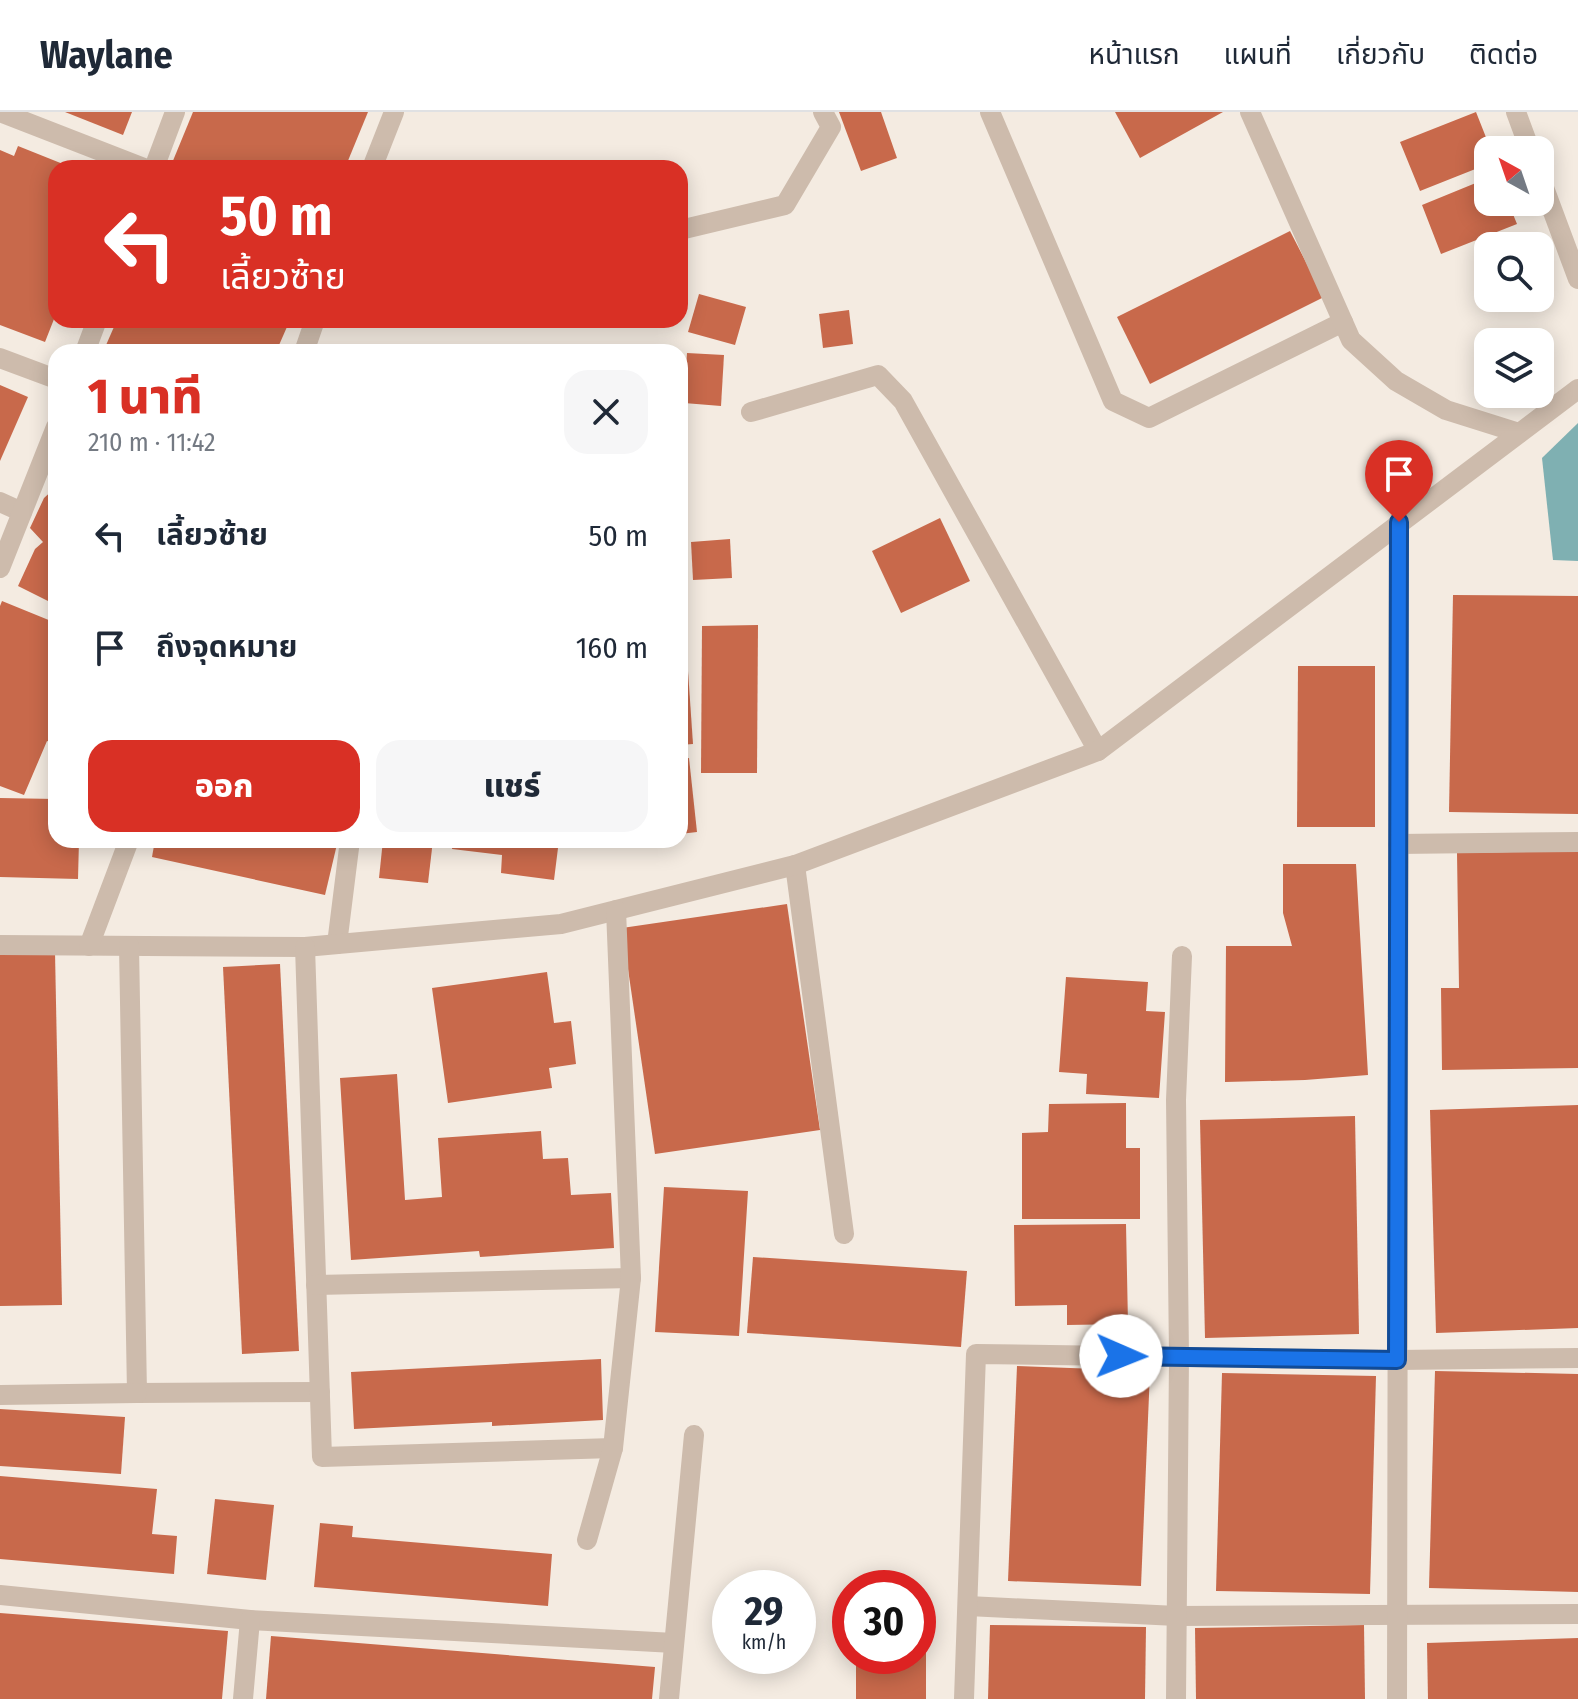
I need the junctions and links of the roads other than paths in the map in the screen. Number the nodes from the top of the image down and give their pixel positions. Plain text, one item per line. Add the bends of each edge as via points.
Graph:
1 (0, 112) edge
2 (175, 112) edge
3 (394, 112) edge
4 (823, 112) edge
5 (990, 112) edge
6 (1250, 112) edge
7 (1516, 112) edge
8 (1525, 136) edge
9 (123, 160) edge
10 (157, 160) edge
11 (375, 160) edge
12 (1554, 215) edge
13 (688, 228) edge
14 (1578, 279) edge
15 (1343, 322) junction
16 (0, 358) edge
17 (48, 376) edge
18 (1578, 389) edge
19 (751, 412) dead end
20 (1519, 433) junction
21 (48, 447) edge
22 (0, 502) edge
23 (22, 512) junction
24 (1399, 522) junction
25 (0, 568) edge
26 (1098, 751) junction
27 (1578, 842) edge
28 (1398, 844) junction
29 (126, 848) edge
30 (349, 848) edge
31 (795, 865) junction
32 (616, 910) junction
33 (337, 944) junction
34 (0, 945) edge
35 (89, 946) junction
36 (129, 946) junction
37 (305, 947) junction
38 (1182, 956) dead end
39 (844, 1234) dead end
40 (631, 1278) junction
41 (316, 1285) junction
42 (1179, 1357) junction
43 (1578, 1358) edge
44 (1397, 1360) junction
45 (320, 1392) junction
46 (137, 1393) junction
47 (0, 1395) edge
48 (694, 1435) dead end
49 (613, 1448) junction
50 (587, 1540) dead end
51 (0, 1595) edge
52 (968, 1606) junction
53 (1578, 1614) edge
54 (1397, 1615) junction
55 (1177, 1616) junction
56 (250, 1620) junction
57 (674, 1643) junction
58 (243, 1699) edge
59 (669, 1699) edge
60 (964, 1699) edge
61 (1176, 1699) edge
62 (1397, 1699) edge

1 - 9 street
2 - 10 street
3 - 11 street
4 - 13 street via 831,127 785,205
5 - 15 street via 1113,401 1149,418
6 - 15 street
7 - 8 street
12 - 14 street
15 - 20 street via 1351,340 1396,381 1446,410
16 - 17 street
18 - 20 street
19 - 26 street via 878,375 903,401
20 - 24 street
21 - 23 street
22 - 23 street
23 - 25 street
24 - 26 street
24 - 28 street
26 - 31 street
27 - 28 street
28 - 44 street
29 - 35 street
30 - 33 street
31 - 32 street
31 - 39 street
32 - 33 street via 561,924
32 - 40 street
33 - 37 street
34 - 35 street
35 - 36 street
36 - 37 street
36 - 46 street
37 - 41 street
38 - 42 street via 1176,1100
40 - 41 street
40 - 49 street
41 - 45 street
42 - 44 street
42 - 52 street via 976,1354
42 - 55 street
43 - 44 street
44 - 54 street
45 - 46 street
45 - 49 street via 322,1457
46 - 47 street
48 - 57 street
49 - 50 street
51 - 56 street
52 - 55 street
52 - 60 street
53 - 54 street
54 - 55 street
54 - 62 street
55 - 61 street
56 - 57 street
56 - 58 street
57 - 59 street

